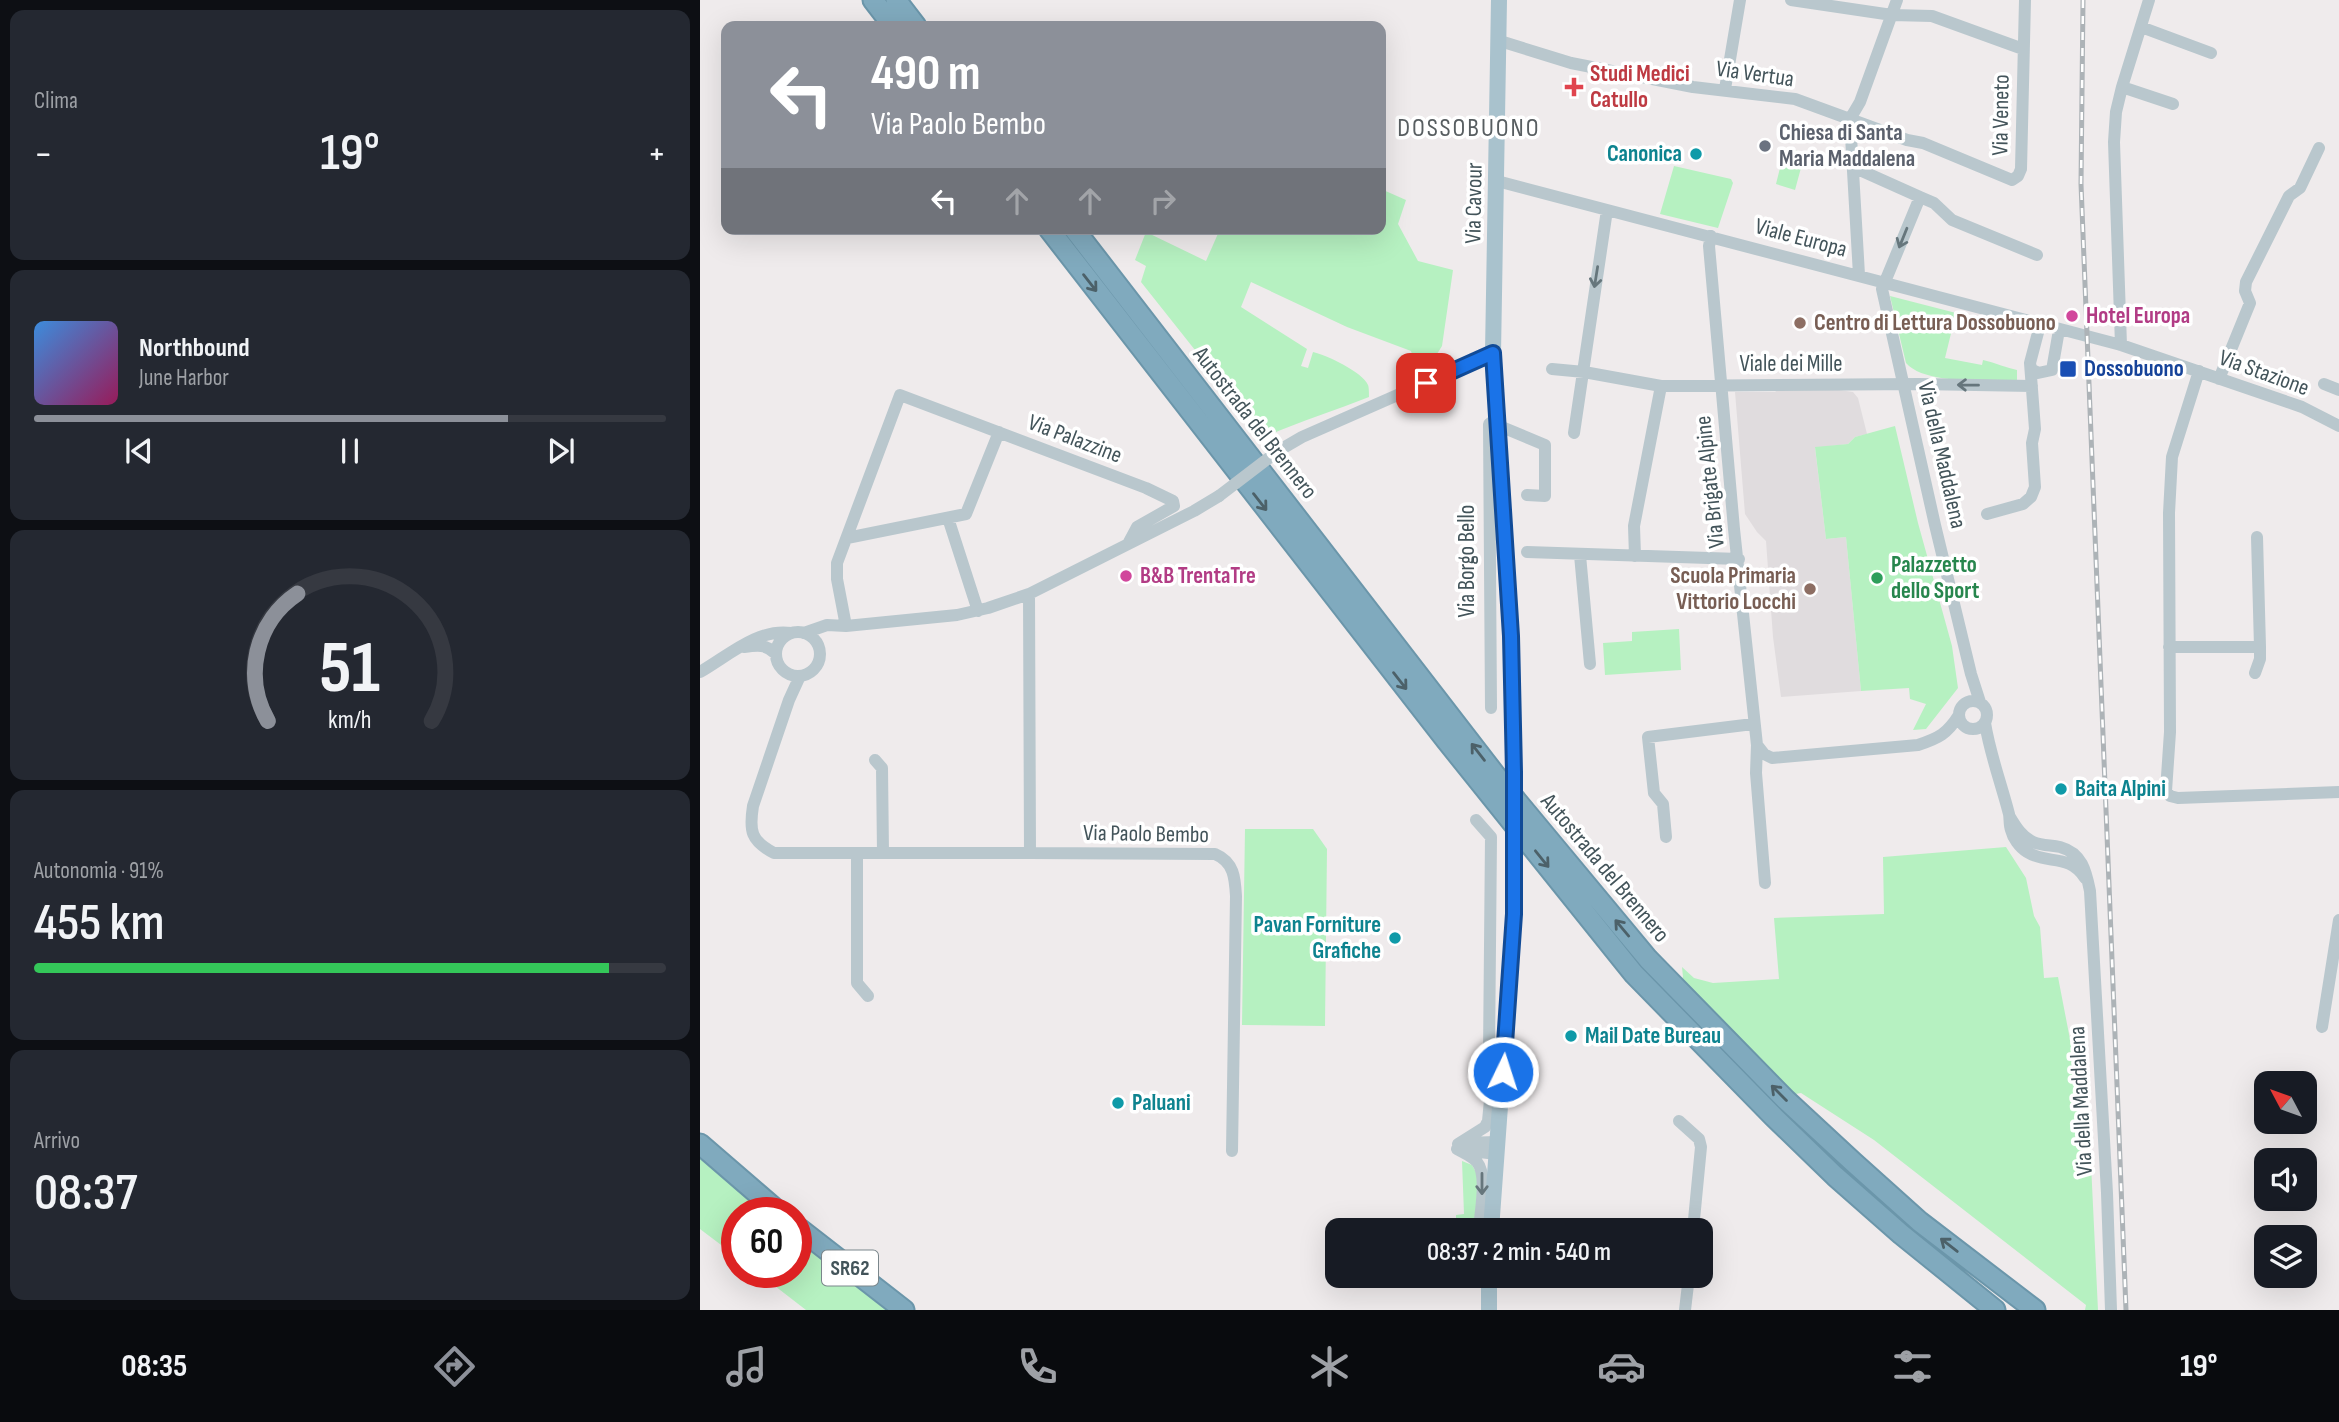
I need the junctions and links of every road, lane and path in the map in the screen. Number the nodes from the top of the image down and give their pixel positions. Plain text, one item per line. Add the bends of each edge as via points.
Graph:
1 (873, 0) edge
2 (895, 0) edge
3 (1499, 0) edge
4 (1740, 0) edge
5 (1791, 0) edge
6 (1897, 0) edge
7 (2025, 0) edge
8 (2150, 0) edge
9 (1892, 15) junction
10 (889, 21) edge
11 (912, 21) edge
12 (2141, 27) junction
13 (1500, 41) junction
14 (2024, 49) junction
15 (2211, 53) dead end
16 (2122, 88) junction
17 (1725, 89) junction
18 (2174, 104) dead end
19 (1850, 119) junction
20 (2319, 148) dead end
21 (1853, 167) junction
22 (1497, 181) junction
23 (1920, 197) junction
24 (1607, 210) junction
25 (1054, 235) edge
26 (1079, 235) edge
27 (1711, 236) junction
28 (2037, 255) dead end
29 (1859, 275) junction
30 (1885, 282) junction
31 (2039, 325) junction
32 (2059, 330) junction
33 (2093, 339) joint
34 (2120, 345) junction
35 (1493, 359) junction
36 (2030, 363) junction
37 (1552, 369) dead end
38 (2199, 371) junction
39 (1584, 372) junction
40 (2219, 379) junction
41 (1904, 384) junction
42 (2324, 384) dead end
43 (1661, 386) junction
44 (1721, 386) junction
45 (2032, 386) junction
46 (2339, 390) edge
47 (1497, 422) junction
48 (2339, 426) edge
49 (999, 432) junction
50 (1574, 433) dead end
51 (1527, 495) dead end
52 (1987, 514) dead end
53 (948, 518) junction
54 (2258, 537) dead end
55 (847, 538) junction
56 (1129, 542) junction
57 (1527, 552) dead end
58 (1580, 555) junction
59 (1635, 556) junction
60 (1739, 559) junction
61 (1029, 594) junction
62 (978, 611) junction
63 (846, 626) junction
64 (798, 633) junction
65 (817, 643) junction
66 (744, 647) junction
67 (2169, 647) junction
68 (2260, 647) junction
69 (776, 654) junction
70 (1590, 664) dead end
71 (700, 672) edge
72 (786, 673) junction
73 (2255, 673) dead end
74 (800, 676) junction
75 (1973, 679) junction
76 (789, 700) junction
77 (1980, 702) junction
78 (1966, 703) junction
79 (1491, 708) dead end
80 (1959, 715) junction
81 (1753, 724) junction
82 (1975, 726) junction
83 (1950, 729) junction
84 (1757, 745) junction
85 (874, 760) dead end
86 (2339, 792) edge
87 (1476, 820) dead end
88 (1666, 838) dead end
89 (857, 853) junction
90 (883, 853) junction
91 (1030, 853) junction
92 (1765, 883) dead end
93 (2339, 920) edge
94 (868, 996) dead end
95 (2322, 1027) dead end
96 (1503, 1076) junction
97 (1679, 1121) dead end
98 (700, 1144) edge
99 (1458, 1146) junction
100 (1496, 1148) junction
101 (1232, 1150) dead end
102 (761, 1197) edge
103 (1480, 1218) edge
104 (1492, 1218) edge
105 (1694, 1218) edge
106 (812, 1238) edge
107 (1489, 1288) edge
108 (1688, 1288) edge
109 (904, 1310) edge
110 (1489, 1310) edge
111 (1685, 1310) edge
112 (1995, 1310) edge
113 (2035, 1310) edge
114 (2111, 1310) edge

1 - 10 highway
2 - 11 highway
3 - 13 main road, Via Cavour
4 - 17 street
5 - 9 street
6 - 9 street
7 - 14 street, Via Veneto
8 - 12 street
9 - 14 street via 1932,16
9 - 19 street
12 - 15 street
12 - 16 street
13 - 17 street, Via Vertua via 1571,63
13 - 22 main road, Via Cavour
14 - 19 street, Via Veneto via 2021,169 2012,180
16 - 18 street
16 - 34 street via 2114,142
17 - 19 street, Via Vertua via 1795,99
19 - 21 street
20 - 40 street via 2246,282 2250,303
21 - 23 street
21 - 29 street
22 - 24 street, Viale Europa
22 - 35 main road, Via Cavour
23 - 28 street via 1952,220
23 -> 30 street
24 - 27 street, Viale Europa
24 -> 39 street
25 -> 112 highway, Autostrada del Brennero via 1634,974 1835,1176
113 -> 26 highway, Autostrada del Brennero via 1920,1222 1853,1162 1648,959 1500,781
27 - 29 street, Viale Europa
27 - 44 street, Via Brigate Alpine
29 - 30 street, Viale Europa
30 - 31 street, Viale Europa
30 - 41 street, Via della Maddalena via 1882,289
31 - 32 street, Viale Europa
31 - 36 street
32 - 33 street, Viale Europa
32 - 36 street via 2052,370 2038,373
33 - 34 street, Via Stazione
34 - 38 street, Via Stazione
35 - 47 main road, Via Borgo Bello
35 - 56 street, bridge via 1302,437 1219,496
36 - 45 street
37 - 39 street, Viale dei Mille
38 - 40 street, Via Stazione
38 - 67 street via 2172,457
39 - 43 street, Viale dei Mille
39 - 50 street
40 - 48 street, Via Stazione via 2302,407
41 - 44 street, Viale dei Mille
45 -> 41 street, Viale dei Mille
41 - 75 street, Via della Maddalena
42 - 46 street
43 - 44 street, Viale dei Mille
43 - 59 street via 1634,526
44 - 60 street, Via Brigate Alpine
45 - 52 street via 2035,487 2023,504
47 - 51 street via 1545,444 1545,496
47 - 79 street, Via Borgo Bello via 1489,424
47 - 96 main road, Via Borgo Bello, bridge via 1511,636 1514,772 1514,914
49 - 53 street via 967,514
49 - 55 street, Via Palazzine via 900,395
49 - 56 street, Via Palazzine via 1173,501 1174,506 1137,527
53 - 55 street
53 - 62 street
54 - 68 street
55 - 63 street via 837,563
56 - 61 street
57 - 58 street
58 - 59 street
58 - 70 street
59 - 60 street
60 - 81 street, Via Brigate Alpine
61 - 62 street
61 - 91 street
62 - 63 street
63 - 64 street via 827,625
63 - 65 street
64 - 65 street
64 - 66 street via 778,631
64 - 69 street via 778,643
65 - 74 street via 817,664
66 - 69 street via 758,645
66 - 71 street
67 - 68 street
67 - 86 street via 2170,743 2165,788 2170,796
68 - 73 street
69 - 72 street
72 - 74 street
72 - 76 street
74 - 76 street
75 - 77 street, Via della Maddalena
75 - 78 street
76 - 89 street, Via Paolo Bembo via 753,806 752,833 761,846 774,853
77 - 78 street
77 - 82 street, Via della Maddalena via 1988,714
78 - 80 street
80 - 82 street, Via della Maddalena
80 - 83 street
81 - 84 street, Via Brigate Alpine
81 - 88 street via 1648,737 1654,793 1663,804
82 - 83 street
82 - 114 street, Via della Maddalena via 1989,749 2016,842 2038,857 2066,861 2083,875 2090,891
83 - 84 street via 1918,745 1783,758 1764,754
84 - 92 street, Via Brigate Alpine
85 - 90 street via 882,768
87 - 96 street via 1490,837 1489,1054 1491,1064
89 - 90 street, Via Paolo Bembo
89 - 94 street via 857,983
90 - 91 street, Via Paolo Bembo
91 - 101 street, Via Paolo Bembo via 1216,853 1231,867 1236,896
93 - 95 street
96 - 99 street, Via Borgo Bello via 1490,1100 1485,1127
96 - 100 main road, Via Borgo Bello
97 - 105 street via 1699,1139 1701,1147
98 - 102 highway
99 - 100 street
99 -> 103 street via 1481,1168
100 - 104 main road, Via Borgo Bello
106 - 109 highway, SR62
107 - 110 main road
108 - 111 street

